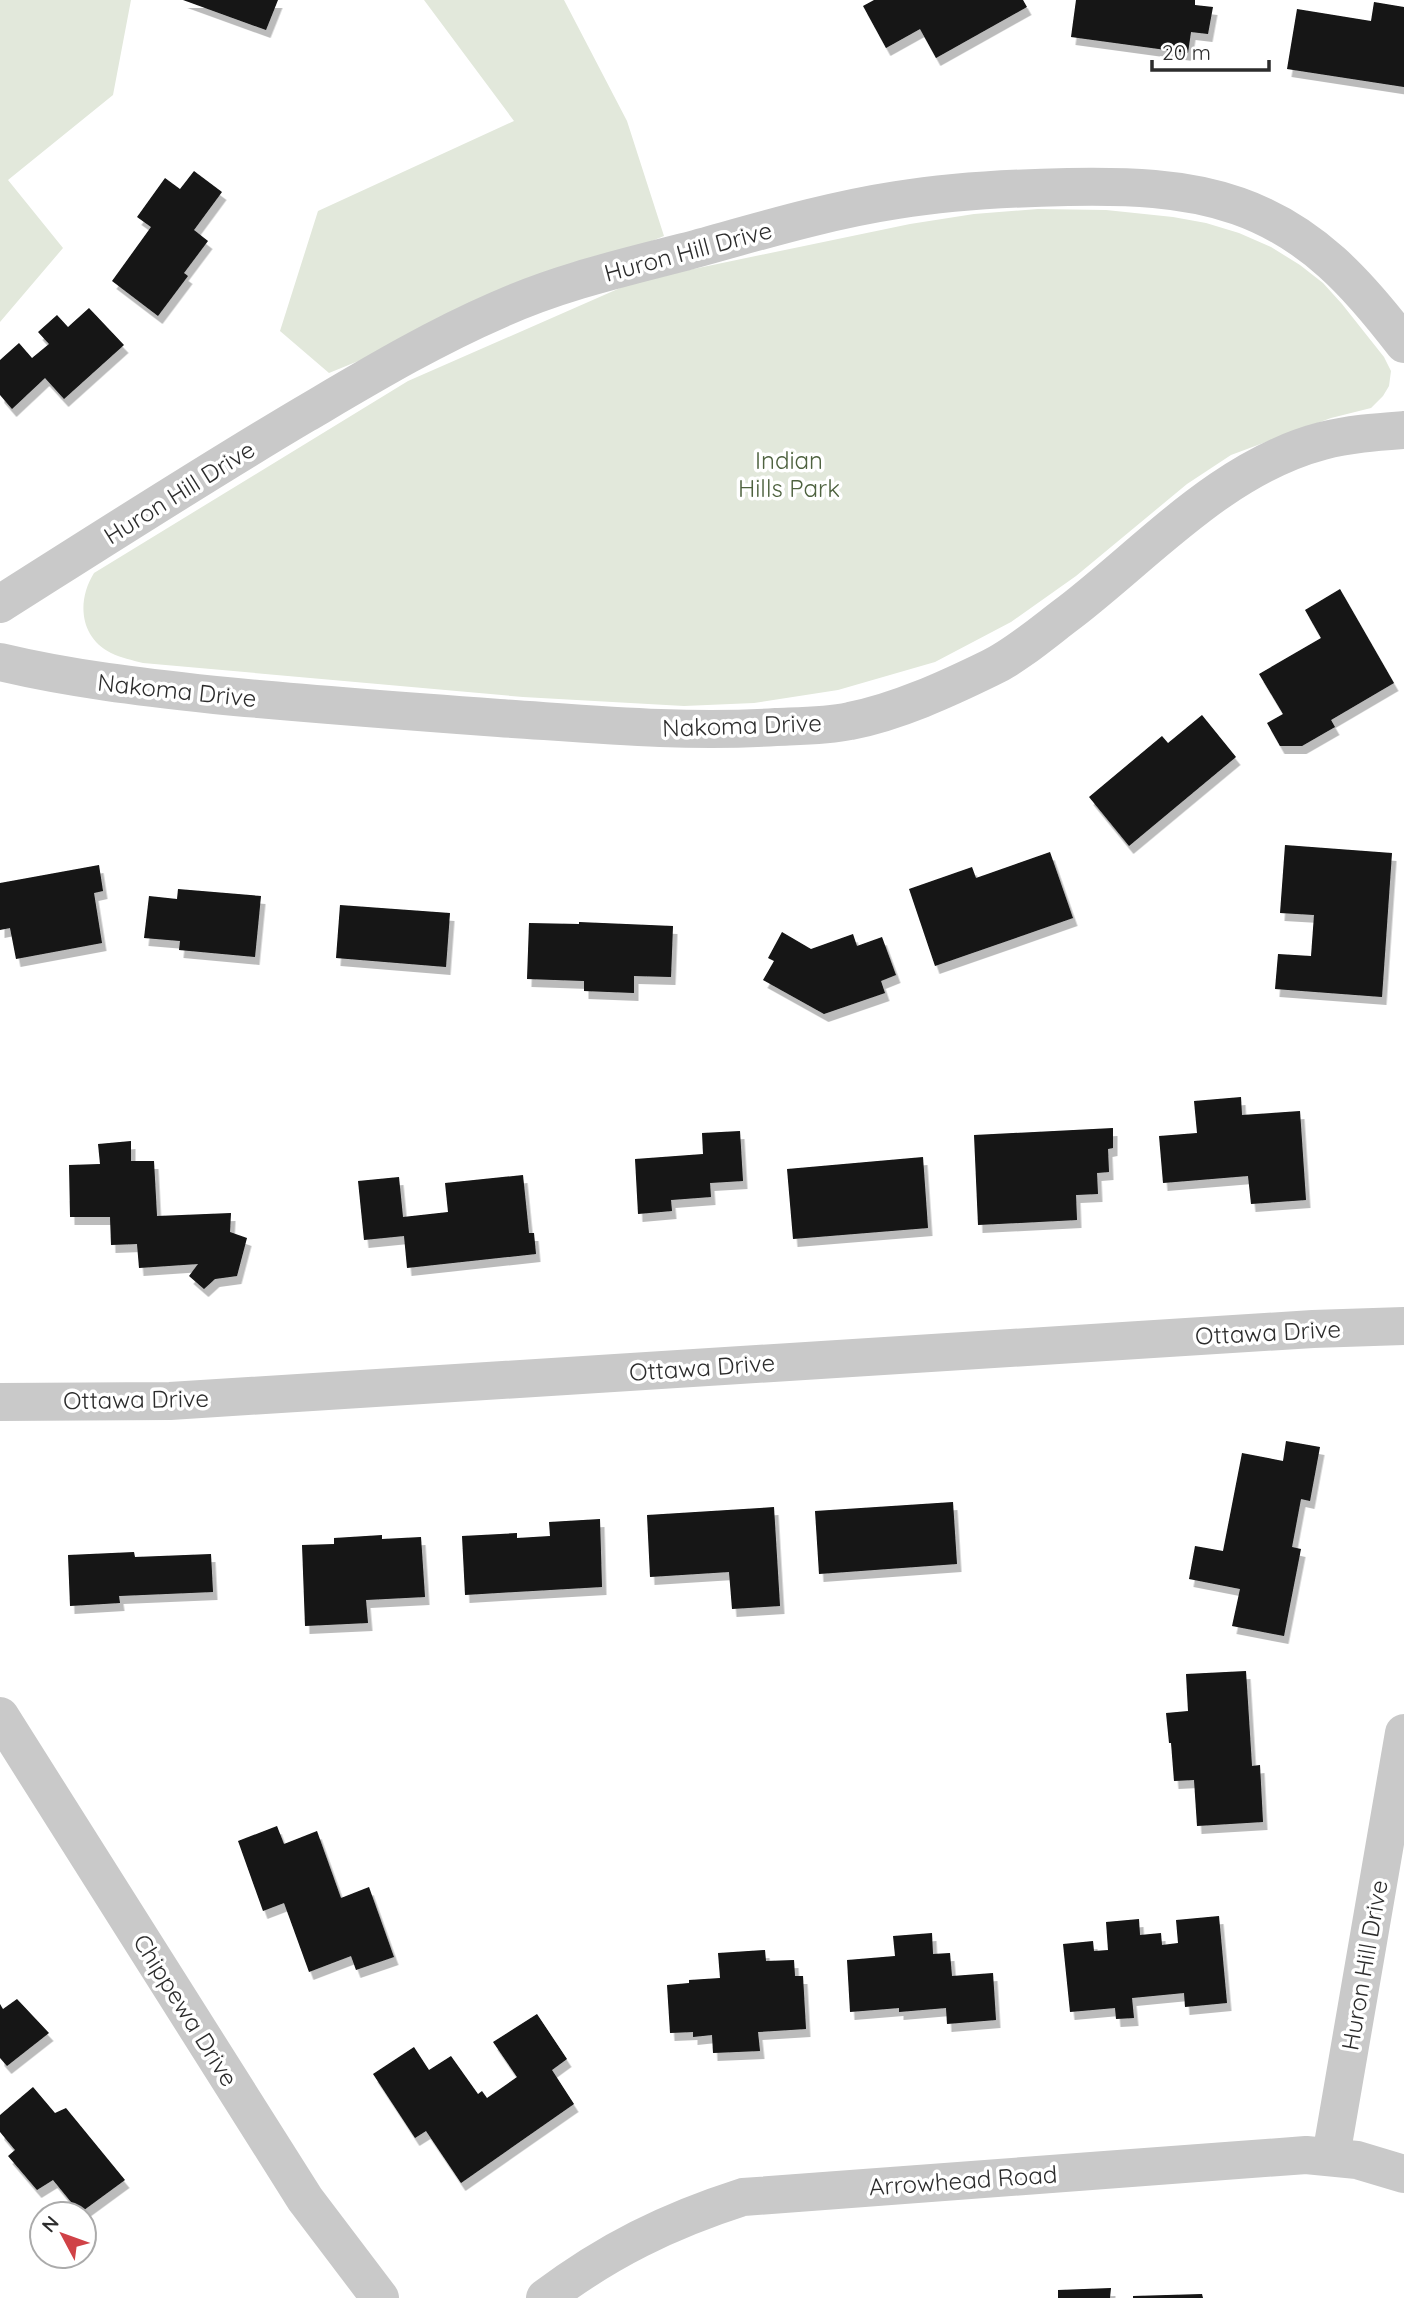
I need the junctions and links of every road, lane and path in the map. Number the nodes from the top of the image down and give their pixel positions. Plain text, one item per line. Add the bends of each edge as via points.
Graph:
1 (1404, 344) edge
2 (1404, 430) edge
3 (0, 604) edge
4 (0, 662) edge
5 (1404, 1326) edge
6 (0, 1402) edge
7 (0, 1716) edge
8 (1404, 1733) edge
9 (1331, 2156) junction
10 (1404, 2174) edge
11 (380, 2298) edge
12 (545, 2298) edge

1 - 3 street, Huron Hill Drive via 1352,280 1306,241 1240,207 1205,197 1168,190 1094,187 996,189 896,200 626,267 498,310 383,368
2 - 4 street, Nakoma Drive via 1322,441 1254,468 1223,487 1108,582 995,666 915,701 850,721 747,729 582,724 129,686
5 - 6 street, Ottawa Drive via 170,1401
7 - 11 street, Chippewa Drive via 305,2199
8 - 9 street, Huron Hill Drive
9 - 10 street, Arrowhead Road
9 - 12 street, Arrowhead Road via 1279,2156 743,2197 618,2248

